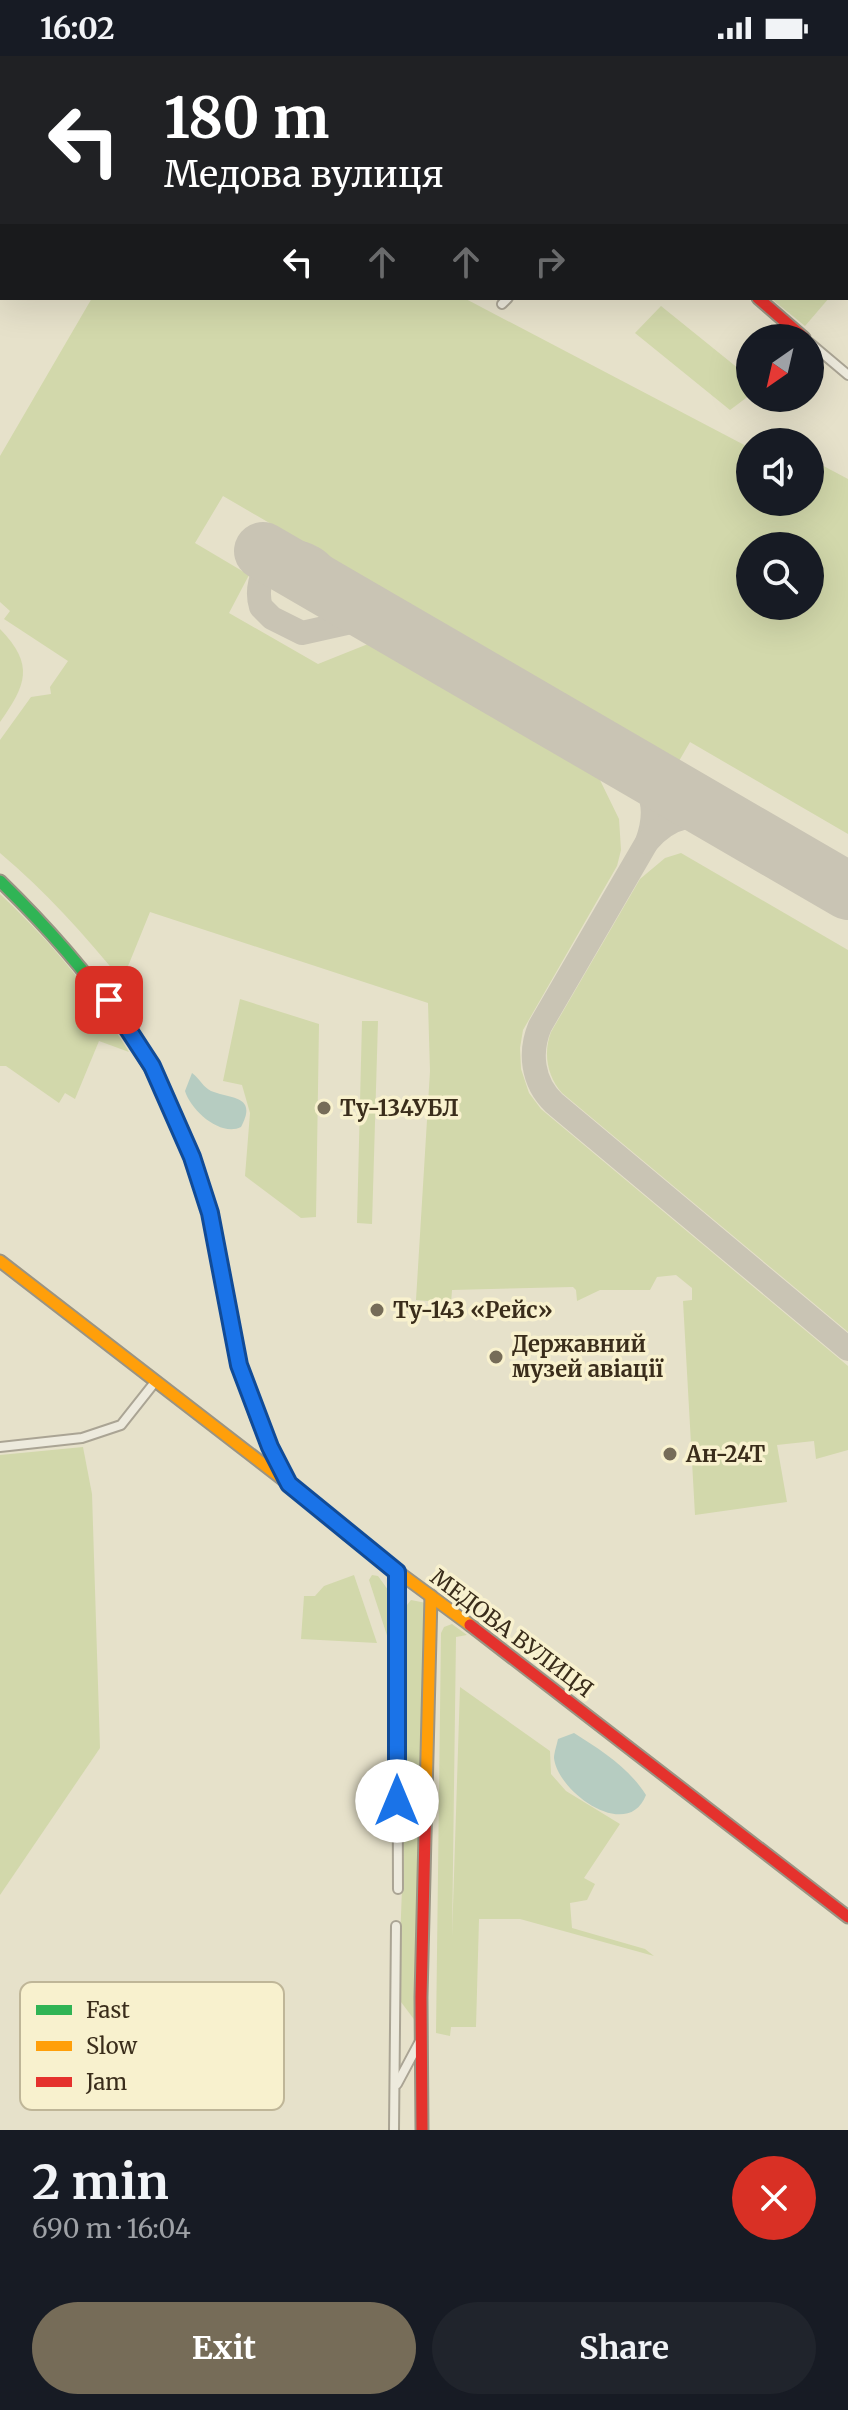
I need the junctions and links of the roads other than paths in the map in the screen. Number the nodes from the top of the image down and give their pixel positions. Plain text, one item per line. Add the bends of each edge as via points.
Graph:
1 (760, 300) edge
2 (788, 324) edge
3 (824, 355) edge
4 (848, 375) edge
5 (0, 881) edge
6 (0, 1261) edge
7 (155, 1382) junction
8 (0, 1447) edge
9 (289, 1484) junction
10 (397, 1572) junction
11 (431, 1596) junction
12 (398, 1889) dead end
13 (848, 1917) edge
14 (396, 1926) dead end
15 (420, 2041) junction
16 (421, 2087) junction
17 (394, 2088) junction
18 (394, 2130) edge
19 (422, 2130) edge

1 - 2 street
3 - 4 street
5 - 9 street via 95,981 152,1066 210,1213 249,1400
6 - 7 street, МЕДОВА ВУЛИЦЯ
7 - 8 street via 121,1425 82,1438
7 - 9 street, МЕДОВА ВУЛИЦЯ
9 - 10 street, МЕДОВА ВУЛИЦЯ
10 - 11 street, МЕДОВА ВУЛИЦЯ
10 - 12 street
11 - 13 street, МЕДОВА ВУЛИЦЯ
11 - 15 street
14 - 17 street
15 - 16 street
15 - 17 street
16 - 17 street via 405,2078
16 - 19 street
17 - 18 street

